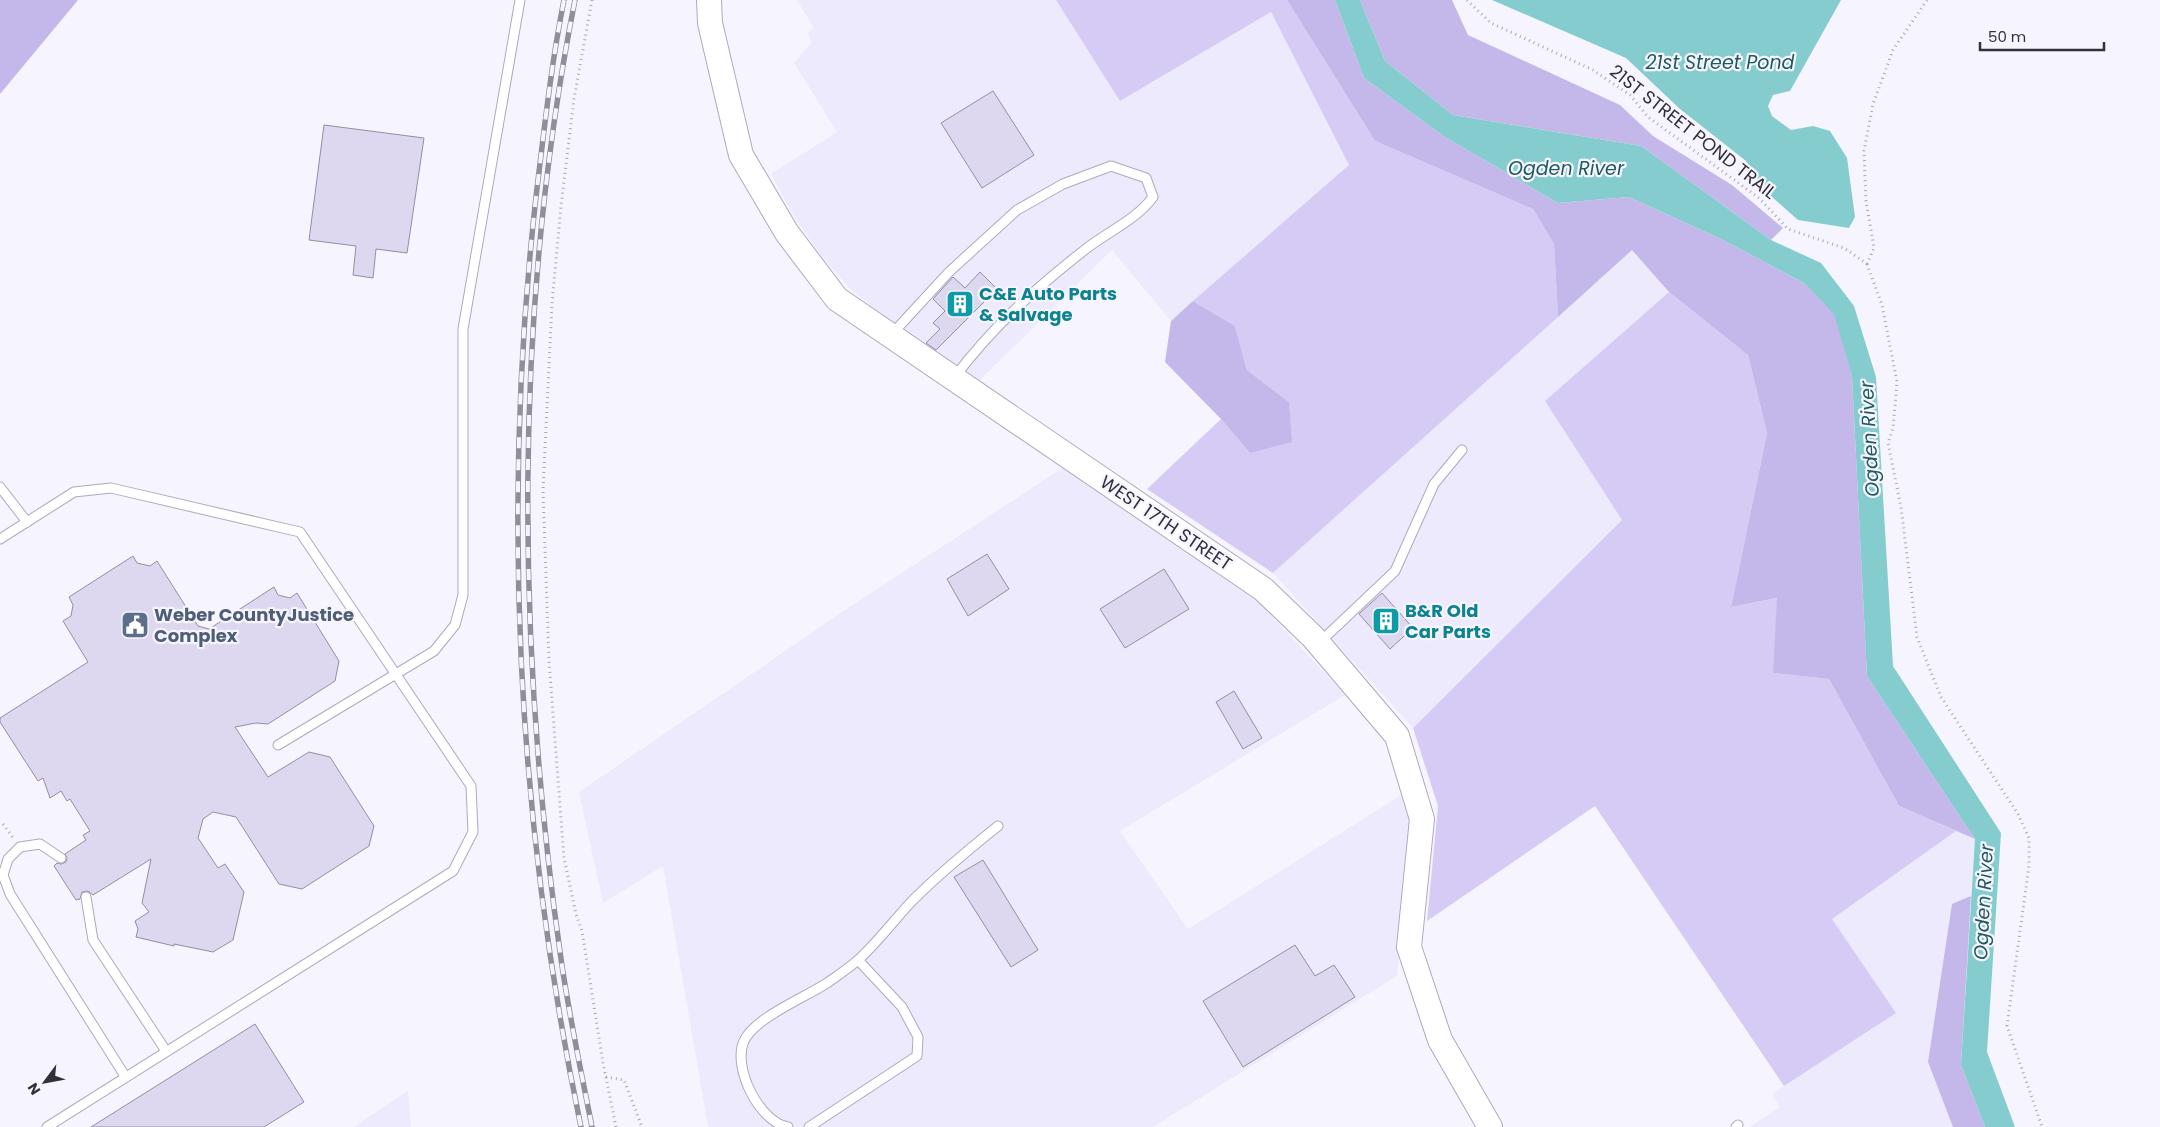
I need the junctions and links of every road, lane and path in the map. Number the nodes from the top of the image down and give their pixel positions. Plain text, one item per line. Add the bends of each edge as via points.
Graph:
1 (520, 0) edge
2 (592, 0) edge
3 (709, 0) edge
4 (1468, 0) edge
5 (1927, 0) edge
6 (1867, 264) junction
7 (891, 335) junction
8 (954, 378) junction
9 (1462, 450) dead end
10 (0, 487) edge
11 (27, 522) junction
12 (0, 539) edge
13 (1318, 644) junction
14 (397, 673) junction
15 (278, 745) dead end
16 (3, 824) dead end
17 (998, 826) dead end
18 (20, 847) junction
19 (61, 858) dead end
20 (86, 897) dead end
21 (858, 960) junction
22 (166, 1051) junction
23 (125, 1076) junction
24 (606, 1077) junction
25 (47, 1127) edge
26 (616, 1127) edge
27 (642, 1127) edge
28 (788, 1127) edge
29 (808, 1127) edge
30 (1490, 1127) edge
31 (2042, 1127) edge

1 - 14 lane via 463,329 463,595 455,626 434,652
2 - 24 path via 574,99 561,206 542,490 549,661 564,858 582,931
3 - 7 street, WEST 17TH STREET via 710,23 741,155 787,233 837,299
4 - 6 path, 21ST STREET POND TRAIL via 1491,24 1593,70 1630,96 1648,118 1759,198 1788,229 1844,248
5 - 6 path via 1892,50 1873,104 1864,151 1866,201 1874,248
6 - 31 path via 1882,305 1897,382 1893,428 1888,443 1901,507 1917,637 1941,697 2018,814 2029,838 2029,866 2007,1026
7 - 8 street, WEST 17TH STREET
7 - 8 lane via 949,272 1017,210 1062,184 1111,166 1146,178 1153,198 1144,210 1095,241 1050,277 1000,322
8 - 13 street, WEST 17TH STREET via 1263,589
9 - 13 lane via 1434,484 1395,571
10 - 11 lane
11 - 12 lane
11 - 14 lane via 74,492 111,488 300,532
13 - 30 street, WEST 17TH STREET via 1397,736 1422,819 1409,947 1440,1040
14 - 15 lane
14 - 22 lane via 471,786 473,832 453,871
16 - 18 path
17 - 21 lane via 948,867
18 - 19 lane via 40,844
18 - 23 lane via 8,859 4,875 10,894
20 - 22 lane via 93,940
21 - 28 lane via 826,984 761,1022 744,1041 741,1065 751,1094 764,1114
21 - 29 lane via 902,1008 918,1037 917,1056
22 - 23 lane
23 - 25 lane
24 - 26 path
24 - 27 path via 624,1080

